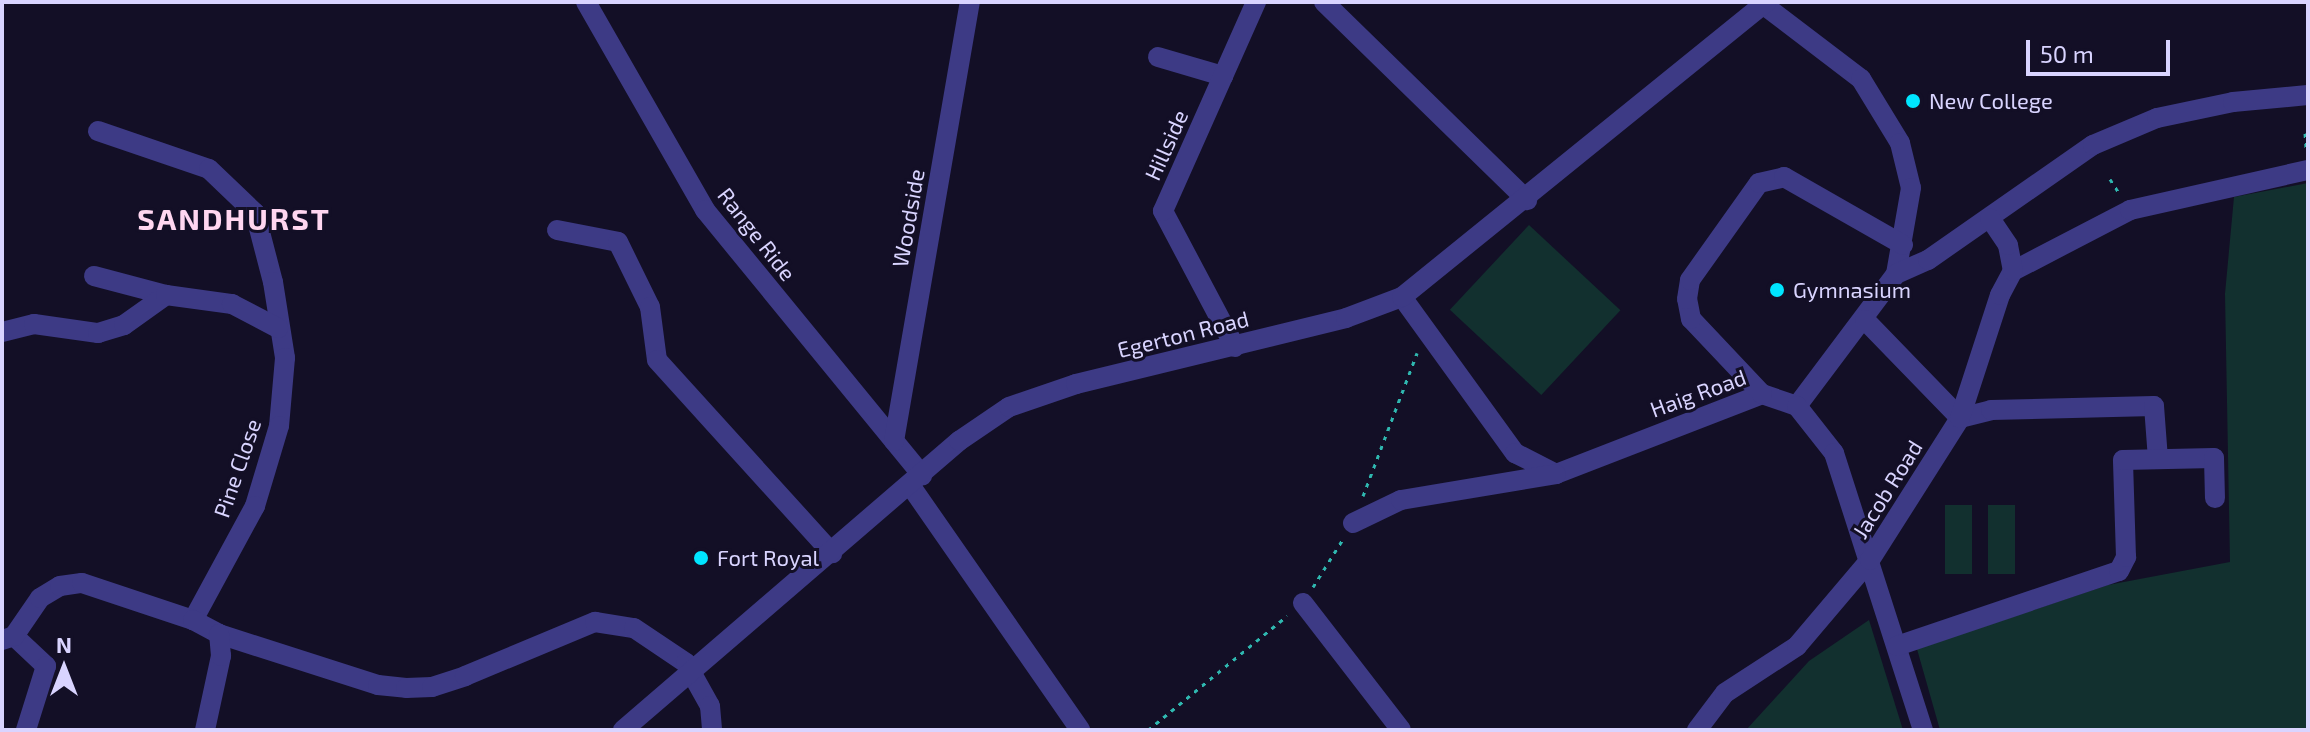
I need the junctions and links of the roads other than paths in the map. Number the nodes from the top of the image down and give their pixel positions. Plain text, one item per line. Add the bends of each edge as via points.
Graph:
1 (586, 2) edge
2 (970, 2) edge
3 (1256, 2) edge
4 (1324, 2) edge
5 (1763, 3) edge
6 (1158, 57) dead end
7 (1223, 76) junction
8 (2308, 95) edge
9 (98, 131) dead end
10 (2308, 170) edge
11 (1527, 200) junction
12 (1990, 218) junction
13 (557, 230) dead end
14 (1903, 245) junction
15 (2013, 271) junction
16 (1896, 274) junction
17 (94, 276) dead end
18 (166, 295) junction
19 (1402, 297) junction
20 (1865, 320) junction
21 (278, 328) junction
22 (2, 332) edge
23 (1235, 347) junction
24 (1762, 394) junction
25 (1797, 406) junction
26 (1960, 418) junction
27 (894, 441) junction
28 (2158, 459) junction
29 (1556, 474) junction
30 (916, 480) junction
31 (2215, 498) dead end
32 (1353, 523) road end
33 (832, 553) junction
34 (1870, 560) junction
35 (1303, 603) road end
36 (193, 620) junction
37 (219, 634) junction
38 (8, 638) edge
39 (1897, 646) junction
40 (692, 670) junction
41 (26, 730) edge
42 (205, 730) edge
43 (623, 730) edge
44 (712, 730) edge
45 (1080, 730) edge
46 (1401, 730) edge
47 (1697, 730) edge
48 (1923, 730) edge

1 - 27 street, Range Ride via 705,210
2 - 27 street, Woodside
3 - 7 street, Hillside
4 - 11 street
5 - 11 street, Egerton Road
5 - 14 street via 1861,79 1900,143 1911,188
6 - 7 street
7 - 23 street, Hillside via 1163,211
8 - 12 street via 2233,102 2157,118 2093,145
9 - 21 street, Pine Close via 209,169 255,213 273,282
10 - 15 street via 2130,210
11 - 19 street, Egerton Road
12 - 15 street via 2008,245
12 - 16 street via 1928,260
13 - 33 street via 618,242 650,307 657,360
14 - 16 street
14 - 24 street via 1784,177 1759,183 1690,280 1687,299 1691,319
15 - 26 street, Jacob Road
16 - 20 street
17 - 18 street
18 - 21 street via 232,304
18 - 22 street via 124,325 98,333 34,324
19 - 23 street, Egerton Road via 1346,318
19 - 29 street via 1515,453
20 - 25 street
20 - 26 street
21 - 36 street, Pine Close via 285,358 279,426 255,506
23 - 30 street, Egerton Road via 1076,384 1009,407 959,441
24 - 25 street, Haig Road
24 - 29 street, Haig Road
25 - 34 street via 1834,453
26 - 28 street via 1991,410 2154,406
26 - 34 street, Jacob Road
27 - 30 street, Range Ride
28 - 31 street via 2214,458
28 - 39 street via 2123,460 2126,557 2119,571
29 - 32 street, Haig Road via 1401,500
30 - 33 street, Egerton Road
30 - 45 street, Range Ride
33 - 40 street, Egerton Road
34 - 39 street
34 - 47 street, Jacob Road via 1797,646 1725,693
35 - 46 street
36 - 37 street
36 - 38 street via 82,583 60,586 40,598
37 - 40 street via 378,685 419,688 465,676 595,622 634,628
37 - 42 street via 221,656
38 - 41 street via 46,666
39 - 48 street
40 - 43 street, Egerton Road
40 - 44 street via 710,706

